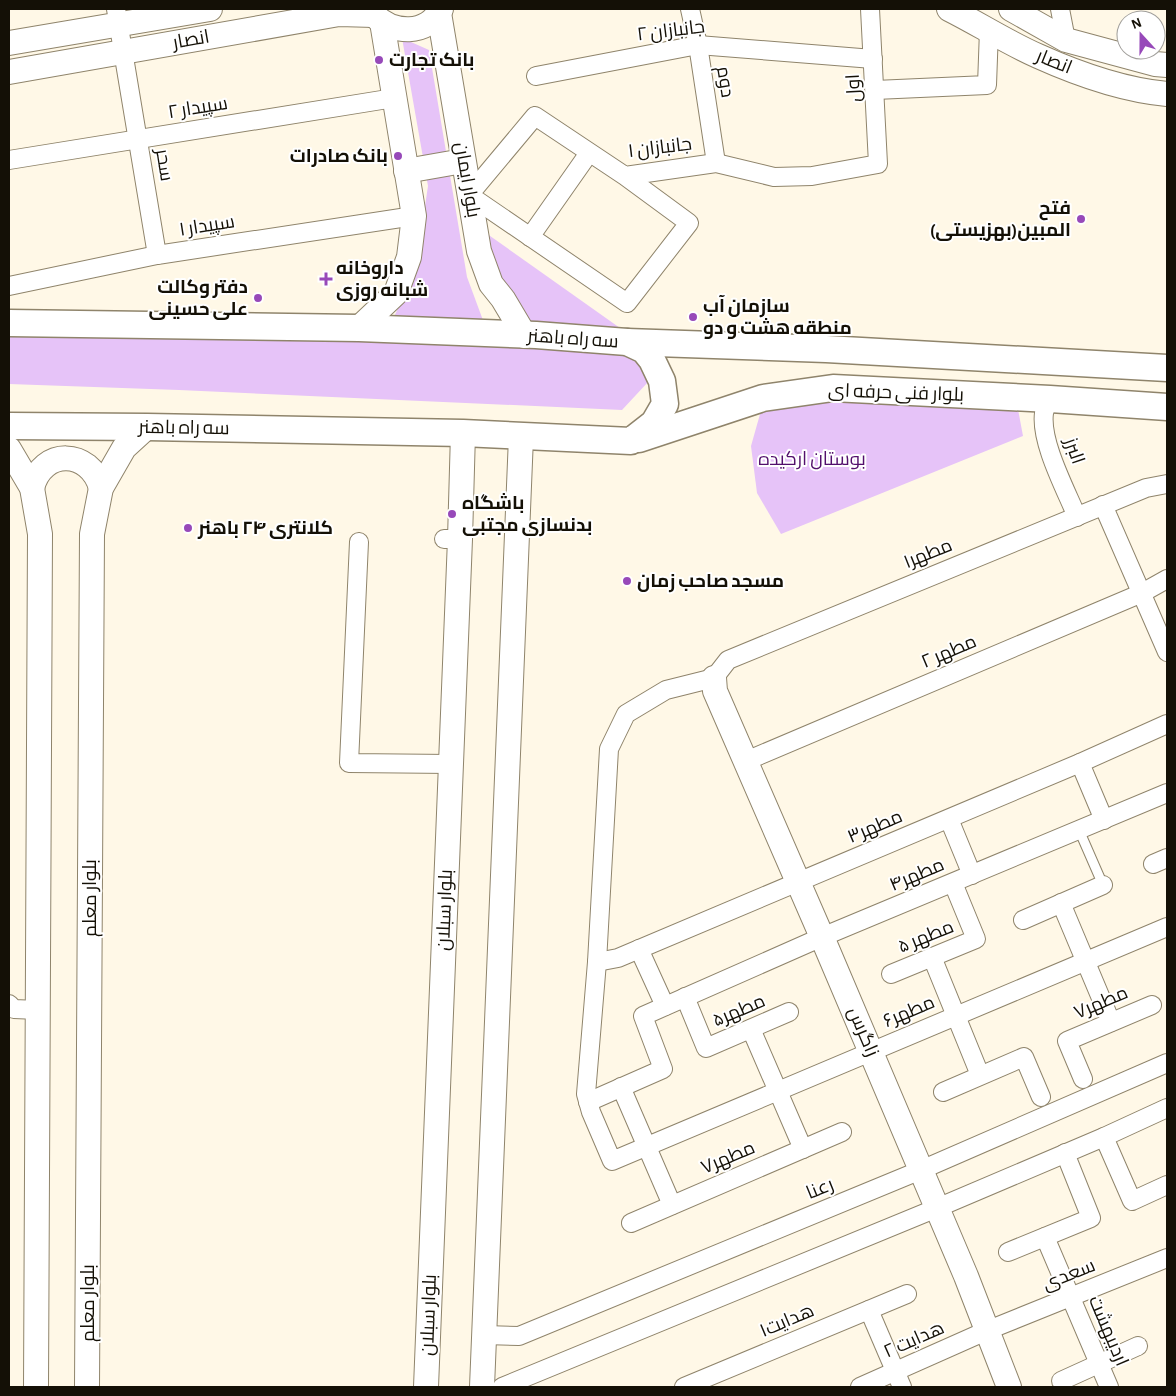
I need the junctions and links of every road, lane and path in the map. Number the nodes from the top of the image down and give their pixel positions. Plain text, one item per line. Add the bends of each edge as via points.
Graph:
1 (210, 9) edge
2 (690, 9) edge
3 (870, 9) edge
4 (949, 9) edge
5 (1011, 9) edge
6 (1060, 9) edge
7 (440, 11) edge
8 (375, 15) edge
9 (118, 17) edge
10 (988, 30) junction
11 (1066, 40) junction
12 (9, 43) edge
13 (698, 45) junction
14 (124, 52) junction
15 (873, 59) junction
16 (1167, 65) edge
17 (9, 72) edge
18 (536, 76) dead end
19 (876, 90) junction
20 (1167, 94) edge
21 (394, 98) junction
22 (138, 139) junction
23 (589, 152) junction
24 (9, 160) edge
25 (463, 161) junction
26 (716, 162) junction
27 (878, 164) joint
28 (406, 171) junction
29 (625, 176) junction
30 (469, 196) junction
31 (414, 216) junction
32 (530, 237) junction
33 (157, 256) junction
34 (9, 286) edge
35 (9, 323) edge
36 (359, 328) junction
37 (525, 336) junction
38 (627, 342) junction
39 (1167, 368) edge
40 (1050, 398) junction
41 (1167, 407) edge
42 (147, 427) junction
43 (463, 433) junction
44 (521, 437) junction
45 (631, 441) junction
46 (9, 445) edge
47 (1167, 484) edge
48 (32, 488) junction
49 (100, 488) junction
50 (1103, 505) junction
51 (1078, 517) junction
52 (359, 542) dead end
53 (1167, 580) edge
54 (1142, 593) junction
55 (1167, 652) edge
56 (714, 678) junction
57 (1167, 724) edge
58 (746, 761) junction
59 (1080, 763) junction
60 (451, 764) junction
61 (1167, 793) edge
62 (949, 819) junction
63 (1104, 820) junction
64 (1079, 830) junction
65 (972, 875) junction
66 (799, 882) junction
67 (953, 883) junction
68 (1103, 885) joint
69 (1061, 903) junction
70 (1023, 920) dead end
71 (1167, 927) edge
72 (822, 937) junction
73 (639, 949) junction
74 (932, 957) junction
75 (1085, 961) junction
76 (597, 962) junction
77 (892, 974) dead end
78 (685, 997) junction
79 (1152, 1005) dead end
80 (665, 1006) junction
81 (11, 1009) edge
82 (38, 1010) junction
83 (789, 1012) dead end
84 (956, 1016) junction
85 (1111, 1022) junction
86 (751, 1029) junction
87 (871, 1052) junction
88 (1167, 1063) edge
89 (980, 1075) junction
90 (1083, 1079) dead end
91 (621, 1087) junction
92 (778, 1091) junction
93 (943, 1092) dead end
94 (1041, 1097) dead end
95 (588, 1102) junction
96 (1167, 1108) edge
97 (842, 1132) dead end
98 (1104, 1137) junction
99 (646, 1146) junction
100 (803, 1149) junction
101 (1065, 1153) junction
102 (921, 1170) junction
103 (1167, 1186) edge
104 (672, 1205) junction
105 (937, 1208) junction
106 (631, 1223) dead end
107 (1045, 1237) junction
108 (1008, 1252) dead end
109 (1167, 1258) edge
110 (907, 1294) dead end
111 (1071, 1298) junction
112 (869, 1310) junction
113 (986, 1331) junction
114 (484, 1334) junction
115 (1138, 1346) dead end
116 (1099, 1364) junction
117 (899, 1380) edge
118 (1062, 1381) dead end
119 (36, 1387) edge
120 (87, 1387) edge
121 (426, 1387) edge
122 (482, 1387) edge
123 (502, 1387) edge
124 (684, 1387) edge
125 (860, 1387) edge
126 (1008, 1387) edge
127 (1109, 1387) edge

1 - 9 main road, انصار
2 - 13 street, دوم
3 - 15 street, اول
4 - 10 main road, انصار
5 - 11 main road, انصار
6 - 11 street
7 - 8 main road, انصار via 431,21 412,30 391,27
7 - 25 main road, بلوار ایمان
8 - 14 main road, انصار via 339,14
8 - 21 main road
9 - 12 main road, انصار
9 - 14 street, سحر
10 - 19 street via 987,86
10 - 20 main road, انصار via 1037,56 1092,77
11 - 16 main road, انصار
13 - 15 street, جانبازان ۲
13 - 18 street, جانبازان ۲
13 - 26 street, دوم
14 - 17 main road, انصار
14 - 22 street, سحر
15 - 19 street, اول
19 - 27 street, اول
21 - 22 street, سپیدار ۲
21 - 28 main road
22 - 24 street, سپیدار ۲
22 - 33 street, سحر
23 - 29 street, جانبازان ۱
23 - 30 street, جانبازان ۱ via 534,116
23 - 32 street
25 - 28 main road
25 - 30 main road, بلوار ایمان
26 - 27 street, جانبازان ۱ via 774,177 812,176
26 - 29 street, جانبازان ۱
28 - 31 main road
29 - 32 street via 689,223 627,303
30 - 32 street
30 - 37 main road, بلوار ایمان via 479,251 491,284 504,299
31 - 33 street, سپیدار ۱
31 - 36 main road via 409,257 396,293
33 - 34 street, سپیدار ۱
35 - 36 main road, سه راه باهنر
36 - 37 main road, سه راه باهنر
37 - 38 main road, سه راه باهنر
38 - 39 main road, بلوار فنی حرفه ای via 826,349
38 - 45 main road, سه راه باهنر via 644,350 652,360 662,381 665,404 654,423
40 - 41 main road, بلوار فنی حرفه ای
40 - 45 main road, بلوار فنی حرفه ای via 833,388 763,398
40 - 51 street, البرز via 1044,412 1044,430
42 - 43 main road, سه راه باهنر
42 - 46 main road, سه راه باهنر
42 - 49 main road, بلوار معلم via 124,448
43 - 44 main road, سه راه باهنر
43 - 60 main road, بلوار سبلان via 452,539
44 - 45 main road, سه راه باهنر
44 - 114 main road
46 - 48 main road
47 - 50 street, مطهر۱ via 1146,488
48 - 49 main road via 41,468 54,460 68,458 90,467
48 - 82 main road via 40,534
49 - 120 main road, بلوار معلم via 92,534
50 - 51 street, مطهر۱
50 - 54 street
51 - 56 street, مطهر۱ via 728,660
52 - 60 street via 349,763
53 - 54 street, مطهر ۲
54 - 55 street
54 - 58 street, مطهر ۲
56 - 58 main road, زاگرس via 715,691
56 - 76 street via 666,690 626,714 609,749
57 - 59 street, مطهر۳
58 - 66 main road, زاگرس
59 - 62 street, مطهر۳
59 - 63 street
60 - 121 main road, بلوار سبلان
61 - 63 street, مطهر۴
62 - 65 street
62 - 66 street, مطهر۳
63 - 64 street, مطهر۴
64 - 65 street, مطهر۴
64 - 68 lane
65 - 67 street, مطهر۴
66 - 72 main road, زاگرس
66 - 73 street, مطهر۳
67 - 72 street, مطهر۴
67 - 74 street, مطهر ۵ via 976,939
68 - 69 street
69 - 70 street
69 - 75 street
71 - 75 street, مطهر۶
72 - 78 street, مطهر۴
72 - 87 main road, زاگرس
73 - 76 street, مطهر۳
73 - 80 street
74 - 77 street, مطهر ۵
74 - 84 street
75 - 84 street, مطهر۶
75 - 85 street
76 - 95 street via 586,1094
78 - 80 street, مطهر۴
78 - 86 street, مطهر۵ via 706,1048
79 - 85 street, مطهر۷
80 - 91 street, مطهر۴ via 643,1016 663,1068
81 - 82 street
82 - 119 main road
83 - 86 street, مطهر۵
84 - 87 street, مطهر۶
84 - 89 street
85 - 90 street, مطهر۷ via 1067,1041
86 - 92 street
87 - 92 street, مطهر۶
87 - 102 main road, زاگرس
88 - 102 street, رعنا
89 - 93 street
89 - 94 street via 1024,1057
91 - 95 street
91 - 99 street
92 - 99 street, مطهر۶
92 - 100 street
95 - 99 street, مطهر۶ via 612,1160
96 - 98 street
97 - 100 street, مطهر۷
98 - 101 street
98 - 103 street via 1132,1200
99 - 104 street
100 - 104 street, مطهر۷
101 - 105 street
101 - 107 street via 1092,1218
102 - 105 main road, زاگرس
102 - 114 street, رعنا via 519,1336
104 - 106 street, مطهر۷
105 - 113 main road, زاگرس
105 - 123 street
107 - 108 street
107 - 111 street, اردیبهشت
109 - 111 street, سعدی
110 - 112 street, هدایت۱
111 - 113 street, سعدی
111 - 116 street, اردیبهشت
112 - 117 street
112 - 124 street, هدایت۱
113 - 117 street, هدایت ۲
113 - 126 main road, زاگرس
114 - 122 main road
115 - 116 street
116 - 118 street
116 - 127 street, اردیبهشت
117 - 125 street, هدایت ۲

